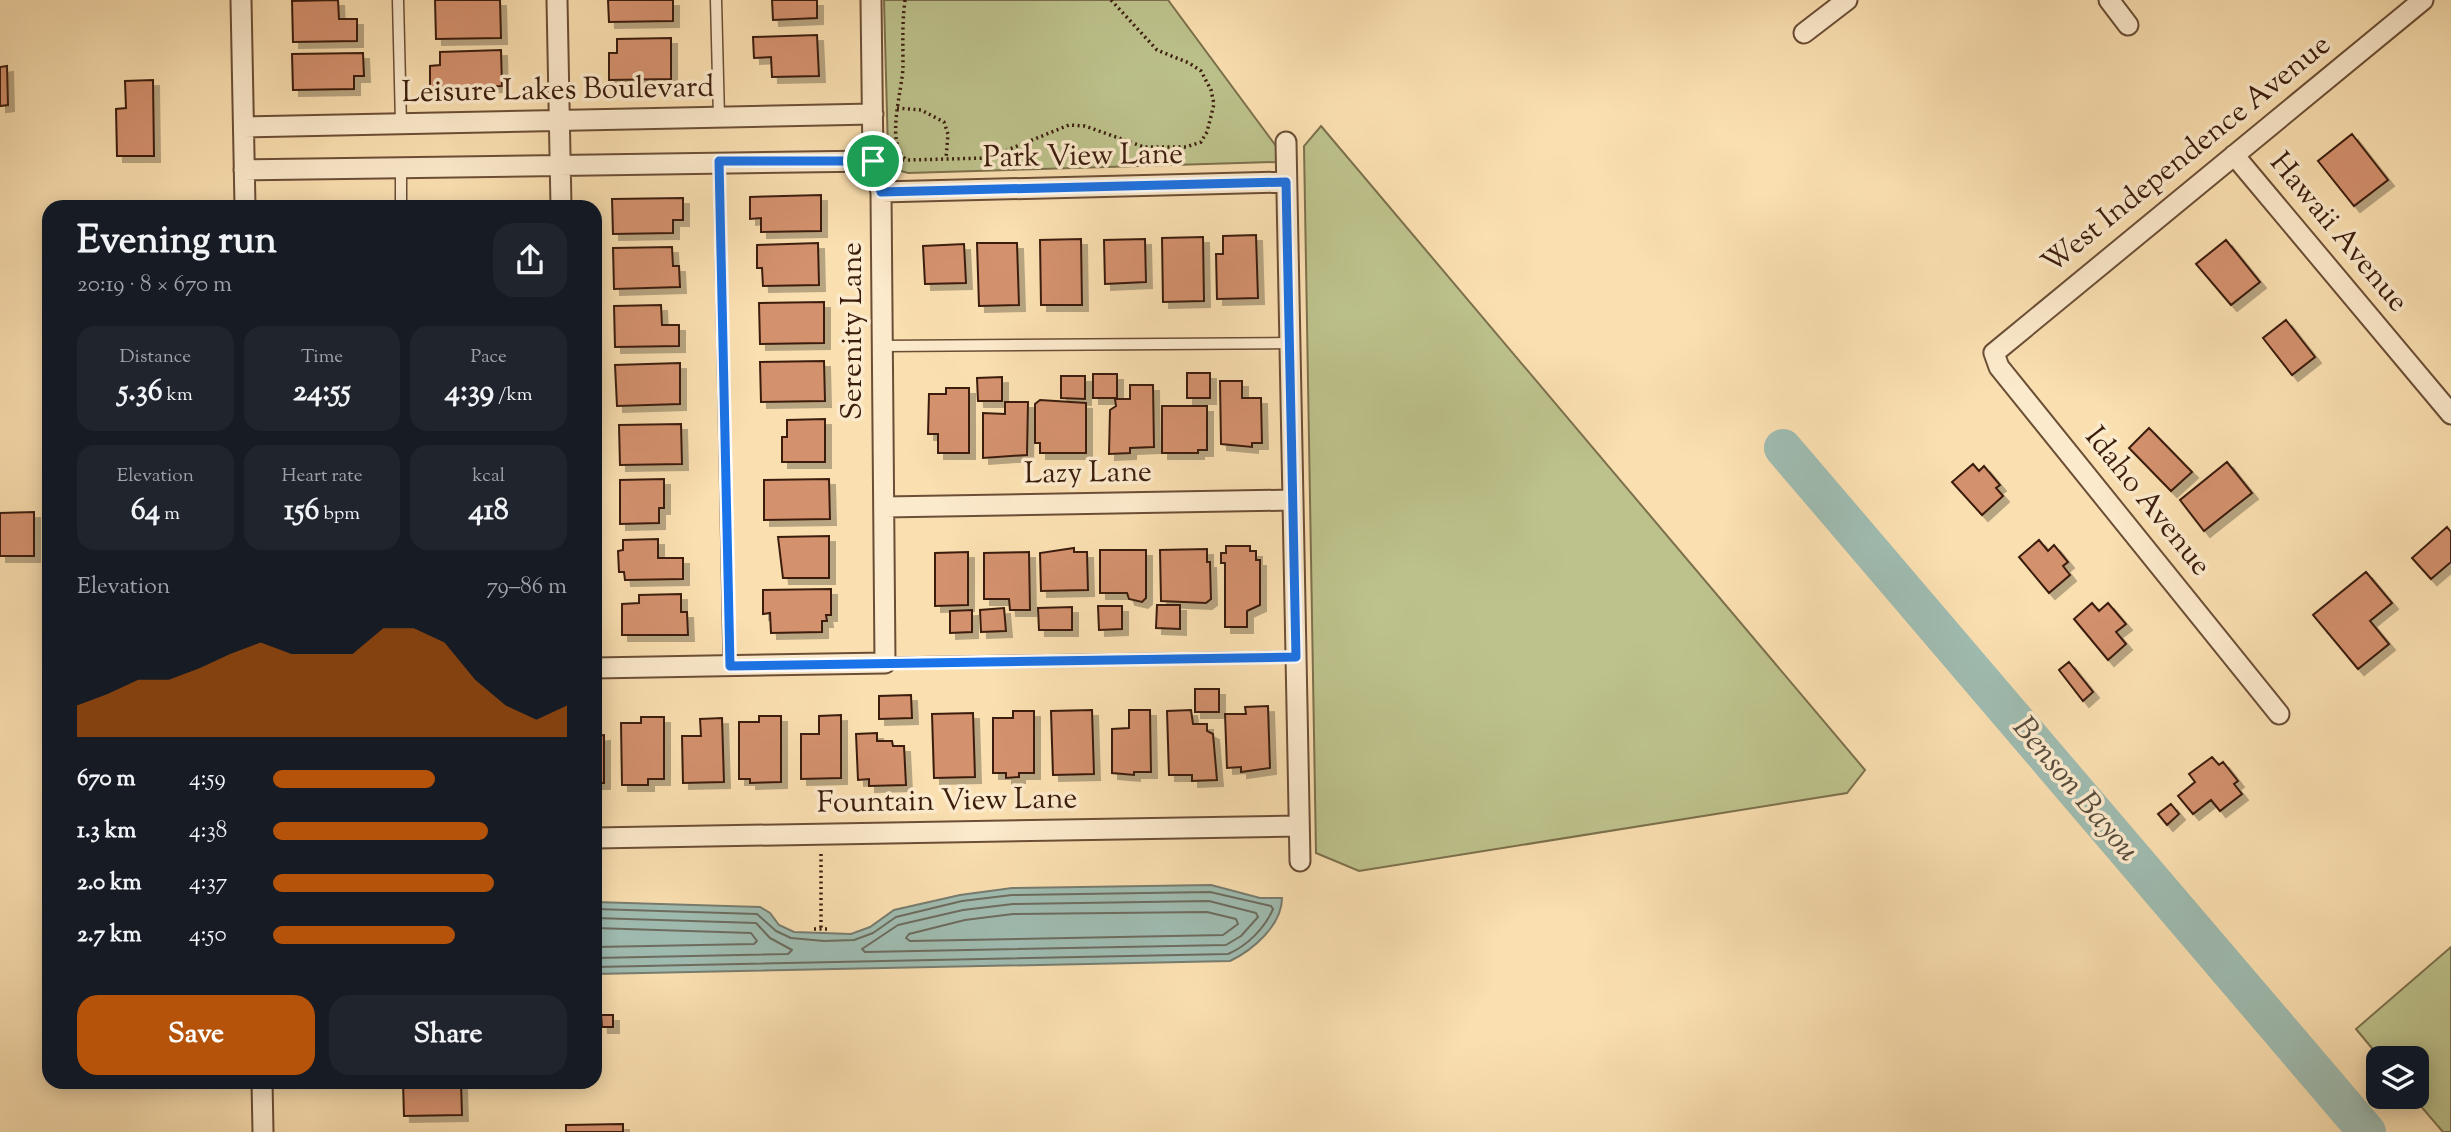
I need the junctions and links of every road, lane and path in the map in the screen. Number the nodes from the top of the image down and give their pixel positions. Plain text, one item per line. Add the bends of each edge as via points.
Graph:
1 (241, 0) edge
2 (398, 0) edge
3 (557, 0) edge
4 (716, 0) edge
5 (871, 0) edge
6 (905, 0) edge
7 (1111, 0) edge
8 (1847, 0) edge
9 (2109, 0) edge
10 (2423, 0) edge
11 (2128, 25) dead end
12 (1804, 33) dead end
13 (897, 108) junction
14 (873, 114) junction
15 (719, 118) junction
16 (559, 121) junction
17 (401, 124) junction
18 (244, 127) junction
19 (1286, 142) dead end
20 (2234, 155) junction
21 (946, 158) junction
22 (719, 161) junction
23 (873, 161) junction
24 (560, 164) junction
25 (401, 167) junction
26 (244, 170) junction
27 (1286, 182) junction
28 (881, 192) junction
29 (244, 200) edge
30 (401, 200) edge
31 (561, 200) edge
32 (2022, 330) joint
33 (1289, 343) junction
34 (883, 346) junction
35 (2451, 414) edge
36 (1292, 500) junction
37 (884, 507) junction
38 (1296, 657) junction
39 (885, 663) junction
40 (730, 666) junction
41 (602, 668) edge
42 (2279, 715) dead end
43 (1299, 826) junction
44 (820, 834) junction
45 (602, 838) edge
46 (1300, 861) dead end
47 (814, 929) dead end
48 (821, 929) junction
49 (830, 929) dead end
50 (262, 1089) edge
51 (263, 1132) edge

1 - 18 street
2 - 17 lane
3 - 16 street
4 - 15 lane
5 - 14 street, Serenity Lane
6 - 13 path
7 - 21 path via 1157,50 1201,71 1214,104 1201,142 1144,147 1085,126 1069,125 996,156
8 - 12 street
9 - 11 street
10 - 20 street, West Independence Avenue
13 - 21 path via 920,110 944,122
13 - 21 path via 896,138 903,158 918,162
14 - 15 street, Leisure Lakes Boulevard
14 - 23 street, Serenity Lane
15 - 16 street, Leisure Lakes Boulevard
16 - 17 street, Leisure Lakes Boulevard
16 - 24 street
17 - 18 street, Leisure Lakes Boulevard
18 - 26 street
19 - 27 street
20 - 32 street, West Independence Avenue
20 - 35 street, Hawaii Avenue
22 - 23 street
22 - 24 street
22 - 40 lane
23 - 28 street, Serenity Lane
24 - 25 street
24 - 31 street
25 - 26 street
25 - 30 lane
26 - 29 street
27 - 28 street, Park View Lane
27 - 33 street
28 - 34 street, Serenity Lane
32 - 42 street, Idaho Avenue via 1994,352 1999,367
33 - 34 lane
33 - 36 street
34 - 37 street, Serenity Lane
36 - 37 street, Lazy Lane
36 - 38 street
37 - 39 street, Serenity Lane
38 - 39 lane
38 - 43 street
39 - 40 street
40 - 41 street
43 - 44 street, Fountain View Lane
43 - 46 street
44 - 45 street, Fountain View Lane
44 - 48 path
47 - 48 path
48 - 49 path
50 - 51 street

